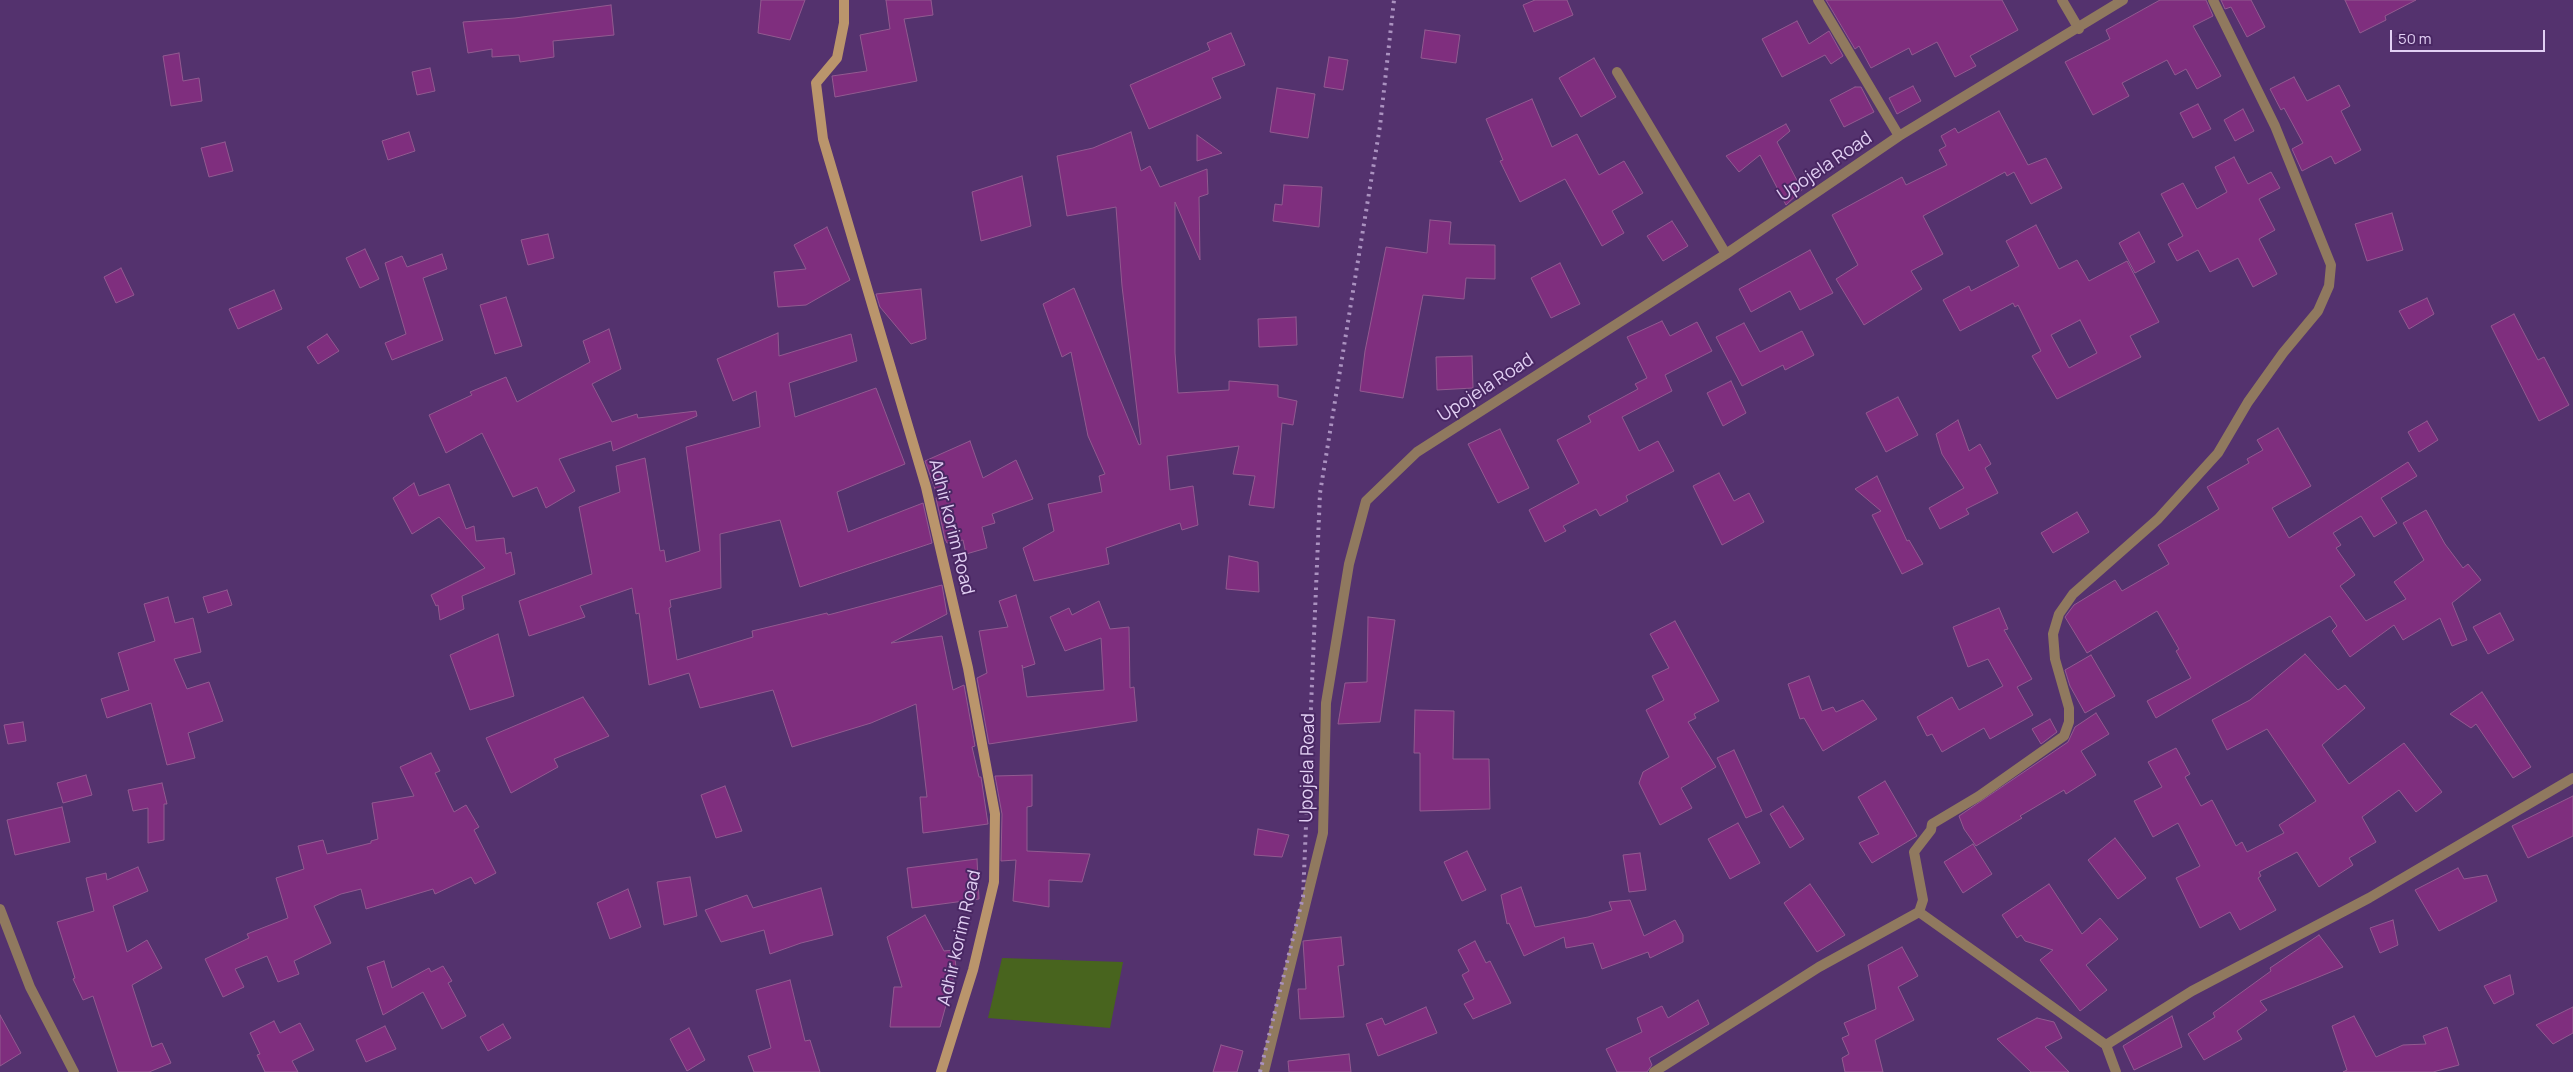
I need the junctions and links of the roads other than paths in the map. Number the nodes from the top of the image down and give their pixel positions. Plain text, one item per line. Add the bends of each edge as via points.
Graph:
1 (844, 0) edge
2 (1818, 0) edge
3 (2062, 0) edge
4 (2123, 0) edge
5 (2213, 0) edge
6 (2079, 29) junction
7 (1617, 72) dead end
8 (1899, 136) junction
9 (1726, 254) junction
10 (2573, 778) edge
11 (0, 909) edge
12 (1919, 912) junction
13 (2106, 1044) junction
14 (74, 1072) edge
15 (941, 1072) edge
16 (1264, 1072) edge
17 (1654, 1072) edge
18 (2116, 1072) edge

1 - 15 main road, Adhir korim Road via 844,23 837,58 816,83 823,139 926,487 968,668 995,814 994,882 973,970
2 - 8 street
3 - 6 street
4 - 6 street, Upojela Road
5 - 12 street via 2286,154 2331,265 2328,286 2318,311 2248,402 2218,453 2158,519 2073,594 2059,614 2053,634 2055,659 2069,708 2064,736 1979,796 1932,824 1914,852 1924,900
6 - 8 street, Upojela Road
7 - 9 street
8 - 9 street, Upojela Road
9 - 16 street, Upojela Road via 1417,452 1366,501 1349,564 1326,703 1323,833
10 - 13 street via 2370,898 2192,992
11 - 14 street via 30,988
12 - 13 street
12 - 17 street via 1819,967
13 - 18 street

